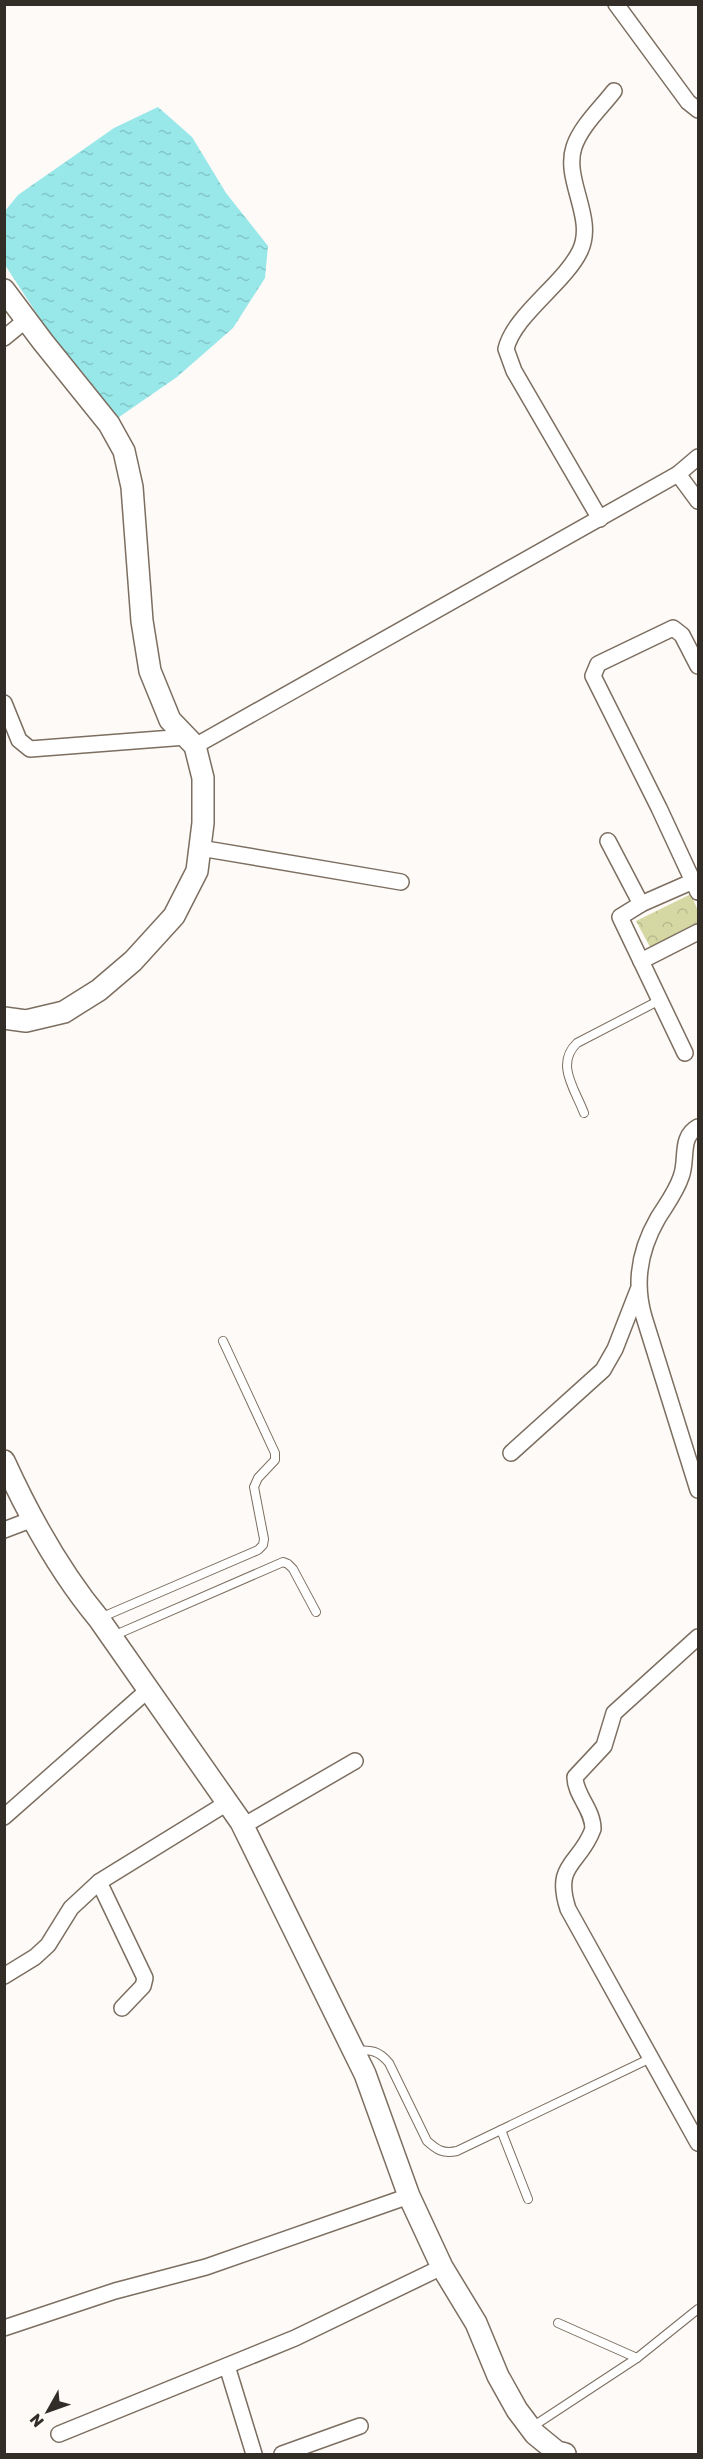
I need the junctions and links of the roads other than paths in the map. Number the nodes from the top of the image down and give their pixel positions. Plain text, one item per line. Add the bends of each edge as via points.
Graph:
1 (616, 4) edge
2 (614, 91) dead end
3 (699, 110) edge
4 (4, 290) edge
5 (26, 320) junction
6 (4, 338) edge
7 (699, 457) edge
8 (678, 474) junction
9 (699, 501) edge
10 (600, 519) junction
11 (699, 666) edge
12 (4, 704) edge
13 (190, 741) junction
14 (608, 841) dead end
15 (200, 848) junction
16 (401, 882) dead end
17 (697, 884) edge
18 (641, 904) junction
19 (699, 932) edge
20 (641, 961) junction
21 (660, 1000) junction
22 (4, 1018) edge
23 (685, 1053) dead end
24 (584, 1113) dead end
25 (699, 1128) edge
26 (638, 1290) junction
27 (223, 1341) dead end
28 (511, 1453) dead end
29 (4, 1461) edge
30 (699, 1490) edge
31 (33, 1519) junction
32 (4, 1530) edge
33 (316, 1612) dead end
34 (99, 1619) junction
35 (111, 1637) junction
36 (699, 1637) edge
37 (148, 1690) junction
38 (355, 1761) dead end
39 (227, 1803) junction
40 (4, 1817) edge
41 (243, 1826) junction
42 (99, 1882) junction
43 (4, 1976) edge
44 (122, 2008) dead end
45 (354, 2051) junction
46 (651, 2058) junction
47 (501, 2130) junction
48 (699, 2143) edge
49 (409, 2196) junction
50 (528, 2199) dead end
51 (442, 2266) junction
52 (699, 2308) edge
53 (558, 2324) dead end
54 (4, 2328) edge
55 (637, 2358) junction
56 (227, 2366) junction
57 (360, 2426) dead end
58 (531, 2428) junction
59 (58, 2434) dead end
60 (254, 2454) edge
61 (282, 2454) edge
62 (565, 2454) edge

1 - 3 street via 688,102
2 - 10 street via 574,147 573,172 584,229 580,250 513,331 506,349 514,371
4 - 5 street
5 - 6 street
5 - 13 street via 110,424 124,451 132,487 142,621 150,671 170,720
7 - 8 street
8 - 9 street
8 - 10 street
10 - 13 street
11 - 17 street via 682,635 673,628 598,664 592,676
12 - 13 street via 19,740 30,749
13 - 15 street via 202,778
14 - 18 street
15 - 16 street
15 - 22 street via 197,871 174,916 133,961 99,990 64,1012 26,1021
17 - 18 street
18 - 20 street via 620,917
19 - 20 street
20 - 21 street
21 - 23 street
21 - 24 lane via 570,1049 567,1070
25 - 26 street via 686,1140 680,1179 650,1235
26 - 28 street via 603,1370
26 - 30 street
27 - 34 lane via 275,1454 275,1460 254,1487 263,1545
29 - 31 street
31 - 32 street
31 - 34 street via 75,1589
33 - 35 lane via 293,1569 283,1562
34 - 35 street
35 - 37 street
36 - 46 street via 619,1708 604,1746 578,1772 575,1782 589,1810 592,1829 563,1876 568,1909
37 - 39 street
37 - 40 street
38 - 41 street
39 - 41 street
39 - 42 street
41 - 45 street
42 - 43 street via 71,1908 48,1945
42 - 44 street via 145,1978 143,1986
45 - 47 lane via 375,2051 389,2063 427,2141 437,2150 457,2151
45 - 49 street
46 - 47 lane
46 - 48 street
47 - 50 lane
49 - 51 street
49 - 54 street via 206,2267 115,2291
51 - 56 street via 333,2321
51 - 58 street via 476,2323 502,2384
52 - 55 lane
53 - 55 lane
55 - 58 lane
56 - 59 street
56 - 60 street
57 - 61 street
58 - 62 street via 557,2452

